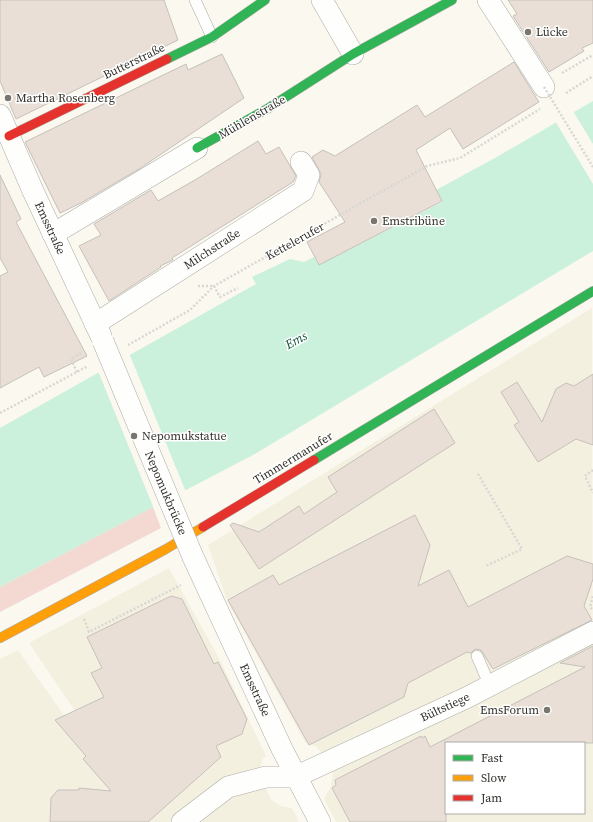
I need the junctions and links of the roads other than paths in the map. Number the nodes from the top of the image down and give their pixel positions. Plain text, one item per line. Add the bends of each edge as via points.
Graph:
1 (196, 0) edge
2 (265, 0) edge
3 (322, 0) edge
4 (452, 0) edge
5 (488, 0) edge
6 (212, 37) junction
7 (353, 54) junction
8 (551, 81) road end
9 (0, 115) edge
10 (9, 136) junction
11 (197, 148) joint
12 (301, 162) dead end
13 (53, 234) junction
14 (593, 291) edge
15 (99, 332) junction
16 (197, 566) joint
17 (593, 632) edge
18 (0, 638) edge
19 (477, 656) dead end
20 (490, 686) junction
21 (295, 777) junction
22 (182, 822) edge
23 (320, 822) edge

1 - 6 lane
2 - 6 street, Butterstraße
3 - 7 street
4 - 7 street, Mühlenstraße
5 - 8 street
6 - 10 street, Butterstraße
7 - 11 street, Mühlenstraße via 267,109
9 - 10 street, Emsstraße
10 - 13 street, Emsstraße
11 - 13 street, Mühlenstraße
12 - 15 street, Milchstraße via 309,175 304,191
13 - 15 street, Emsstraße
14 - 18 street, Timmermanufer via 166,549
15 - 16 street, Nepomukbrücke, bridge
16 - 21 street, Emsstraße
17 - 20 street, Bültstiege
19 - 20 lane
20 - 21 street, Bültstiege
21 - 22 street via 266,777 228,787
21 - 23 street, Emsstraße

